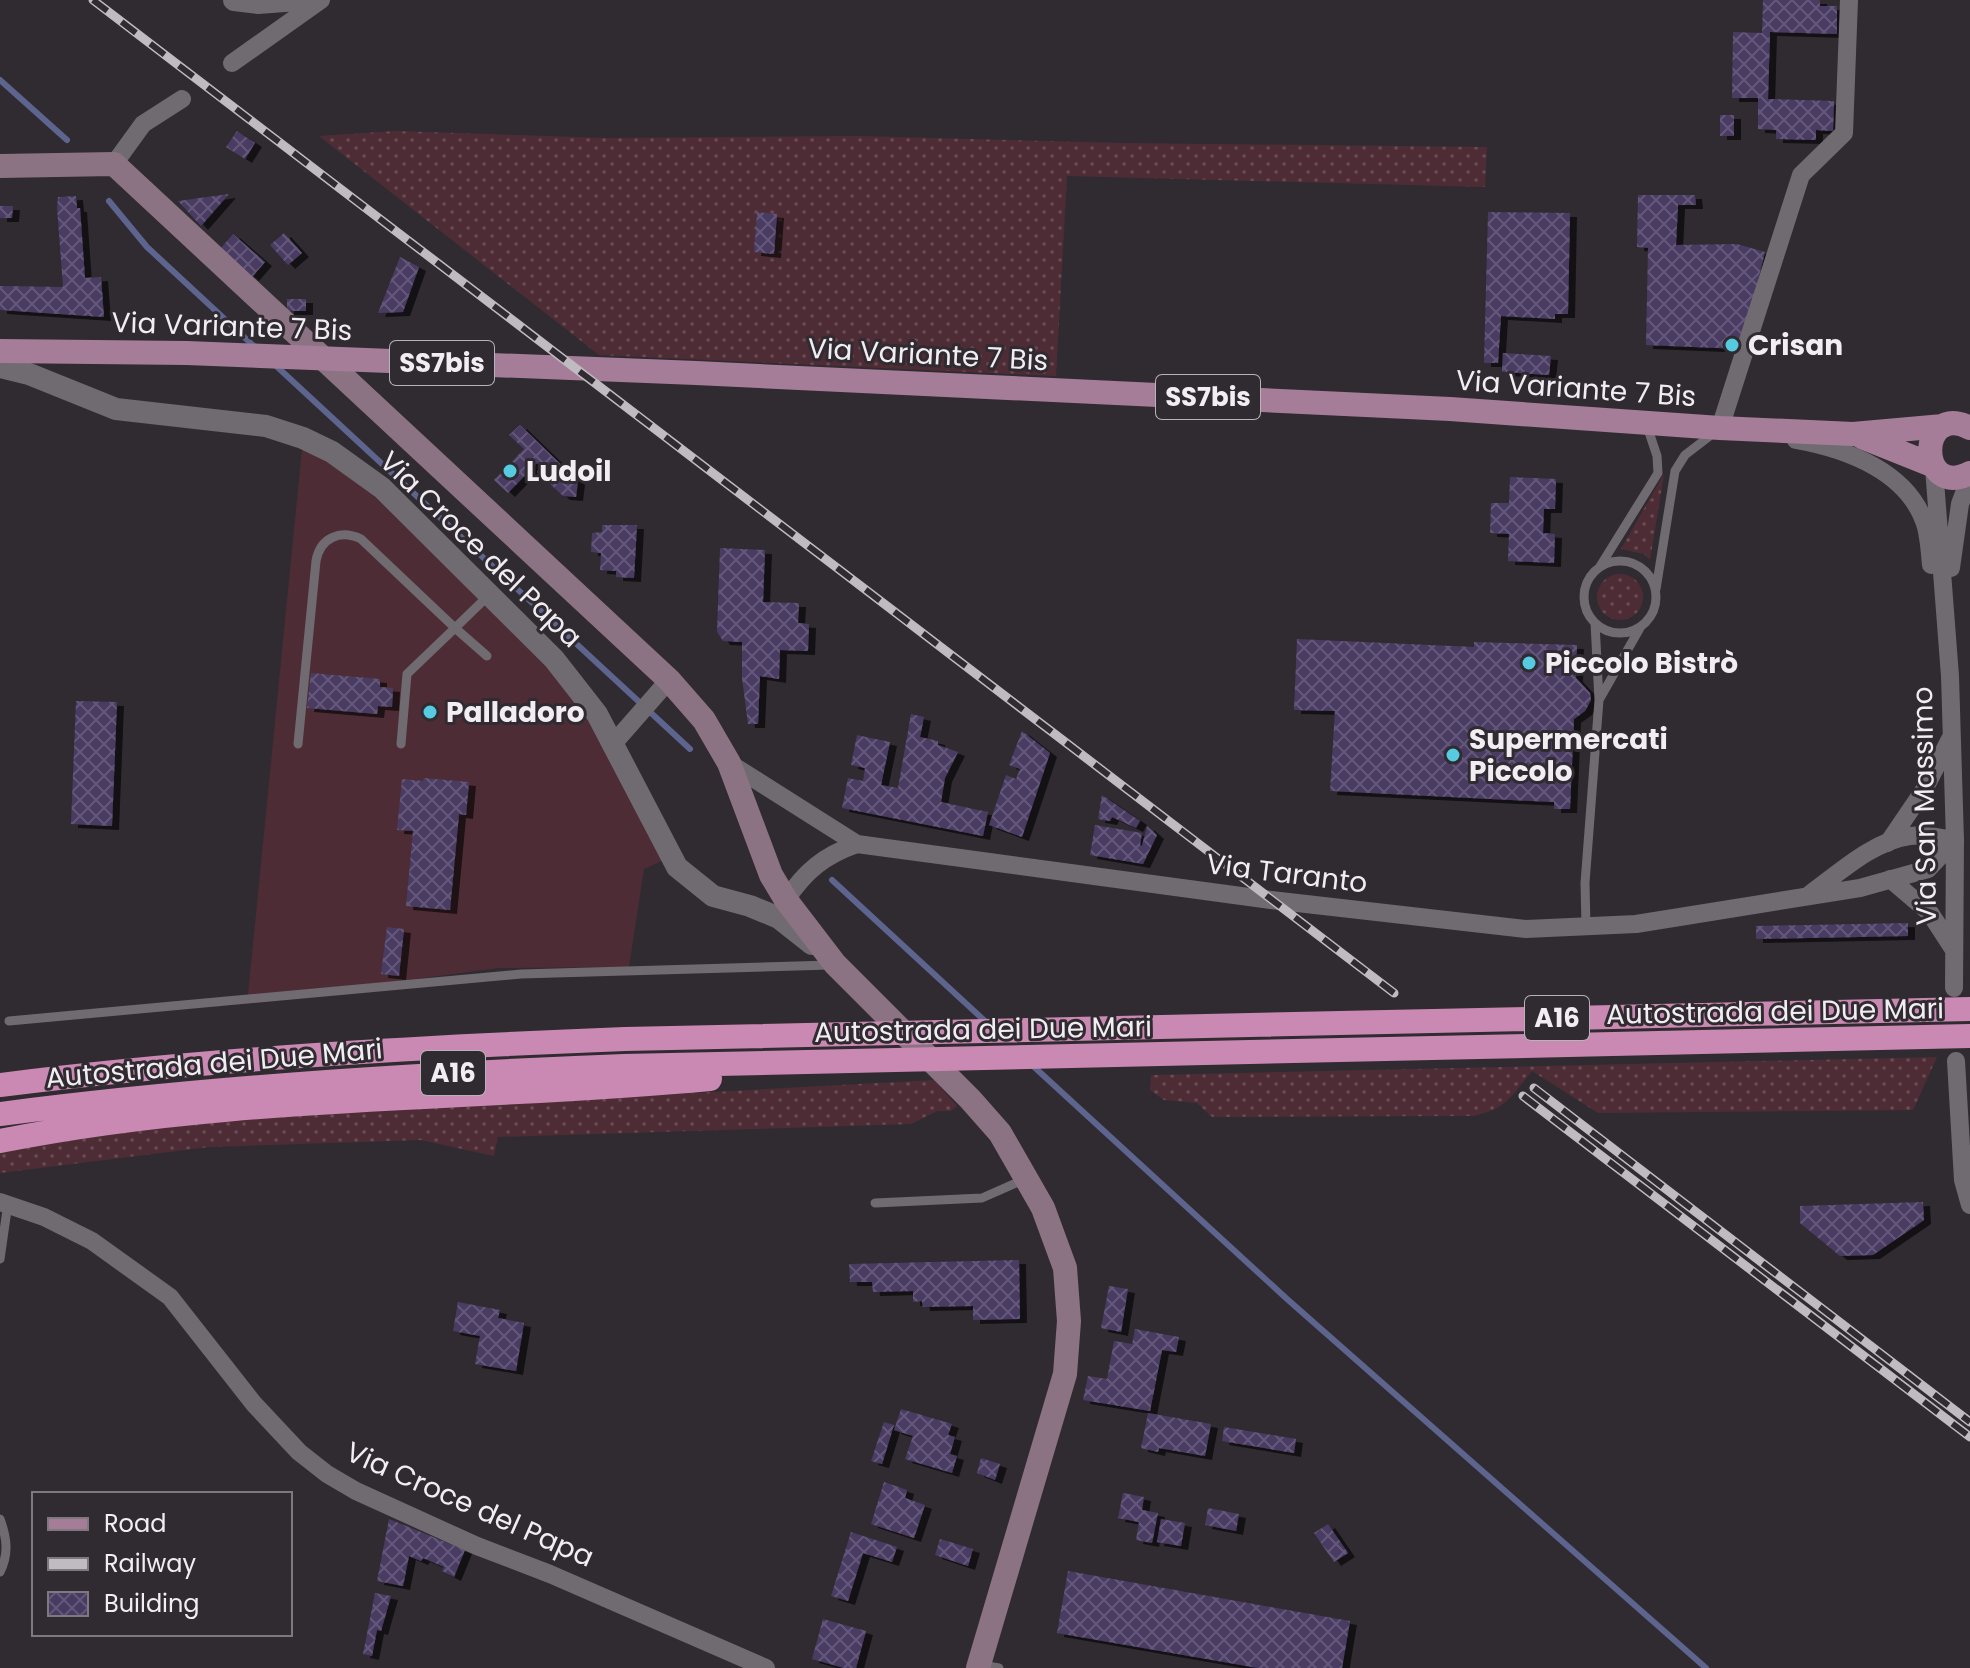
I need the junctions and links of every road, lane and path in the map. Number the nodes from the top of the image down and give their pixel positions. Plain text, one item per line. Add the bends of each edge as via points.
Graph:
1 (234, 0) edge
2 (298, 0) edge
3 (321, 0) edge
4 (1849, 0) edge
5 (232, 63) dead end
6 (182, 99) dead end
7 (114, 164) junction
8 (0, 166) edge
9 (0, 351) edge
10 (0, 367) edge
11 (1646, 422) junction
12 (1943, 426) junction
13 (1720, 428) junction
14 (1970, 428) edge
15 (1759, 430) junction
16 (1853, 434) junction
17 (1933, 466) junction
18 (1970, 475) edge
19 (1599, 568) junction
20 (1656, 589) junction
21 (489, 595) junction
22 (1595, 623) junction
23 (1947, 623) junction
24 (455, 628) junction
25 (1640, 628) junction
26 (487, 656) dead end
27 (669, 680) junction
28 (1599, 700) junction
29 (1952, 735) junction
30 (298, 744) dead end
31 (401, 744) dead end
32 (613, 744) junction
33 (729, 763) junction
34 (1955, 840) junction
35 (1888, 843) junction
36 (857, 844) junction
37 (1890, 879) junction
38 (1805, 898) junction
39 (786, 900) junction
40 (750, 906) junction
41 (1586, 926) junction
42 (1954, 950) junction
43 (835, 964) junction
44 (1954, 988) dead end
45 (1970, 1009) edge
46 (9, 1021) dead end
47 (1970, 1036) edge
48 (909, 1061) junction
49 (1956, 1061) dead end
50 (0, 1085) edge
51 (1964, 1104) edge
52 (0, 1114) edge
53 (0, 1141) edge
54 (1028, 1178) junction
55 (4, 1203) edge
56 (875, 1203) dead end
57 (1970, 1205) edge
58 (0, 1259) edge
59 (0, 1519) edge
60 (0, 1572) edge
61 (985, 1667) edge
62 (766, 1668) edge

1 - 2 street
3 - 5 street
4 - 13 street via 1844,133 1801,175
6 - 7 street via 143,124
7 - 8 main road
7 - 27 main road
9 - 11 main road, Via Variante 7 Bis / SS7bis via 696,373
10 - 21 street, Via Croce del Papa via 116,409 266,426 303,438 382,488
11 - 13 main road, Via Variante 7 Bis / SS7bis
11 - 19 lane via 1658,473
12 - 14 main road, SS7bis via 1959,423
12 - 16 main road, Via Variante 7 Bis / SS7bis
12 - 17 main road via 1931,439
13 - 15 main road, Via Variante 7 Bis / SS7bis
13 - 20 lane via 1678,463
15 - 16 main road, Via Variante 7 Bis / SS7bis
15 - 23 street, Via San Massimo via 1872,464 1907,493 1925,526 1939,607
16 - 17 main road, Via Variante 7 Bis / SS7bis
17 - 18 main road, SS7bis via 1948,477
17 - 23 street, Via San Massimo
18 - 23 street, Via San Massimo via 1954,542
19 - 20 lane via 1622,561 1635,564
19 - 22 lane via 1590,577 1584,601
20 - 25 lane via 1654,611
21 - 24 lane
21 - 32 street, Via Croce del Papa via 554,659
22 - 25 lane via 1617,633
22 - 28 lane
23 - 29 street, Via San Massimo
24 - 26 lane
24 - 30 lane via 361,539 344,534 327,540 316,561
24 - 31 lane via 407,674
25 - 28 lane
27 - 32 street
27 - 33 main road via 704,720
28 - 41 lane
29 - 34 street, Via San Massimo
29 - 35 street, Via Taranto
32 - 40 street, Via Croce del Papa via 677,867 713,896
33 - 36 street
33 - 39 main road via 771,875
34 - 35 street, Via Taranto via 1914,835
34 - 37 street, Via Taranto via 1928,869
34 - 42 street, Via San Massimo
35 - 38 street, Via Taranto
36 - 39 street via 813,865
36 - 41 street, Via Taranto via 1526,929
37 - 38 street, Via Taranto
37 - 42 street via 1930,913
38 - 41 street, Via Taranto via 1636,924
39 - 40 street, Via Croce del Papa
39 - 43 main road
40 - 43 street, Via Croce del Papa via 779,918
42 - 44 street, Via San Massimo
43 - 46 lane via 521,974
43 - 54 main road via 970,1099 1000,1133
45 - 50 highway, Autostrada dei Due Mari / A16 via 439,1046 255,1058
47 - 48 highway, Autostrada dei Due Mari / A16
48 - 52 highway, Autostrada dei Due Mari / A16 via 439,1073
48 - 53 highway via 616,1088 241,1108 142,1117
49 - 51 street
51 - 57 street via 1963,1180
54 - 56 lane via 982,1198
54 - 61 main road via 1065,1268 1065,1374
55 - 58 lane
55 - 62 street, Via Croce del Papa via 92,1241 170,1297 254,1404 327,1474 477,1546
59 - 60 lane via 7,1544

